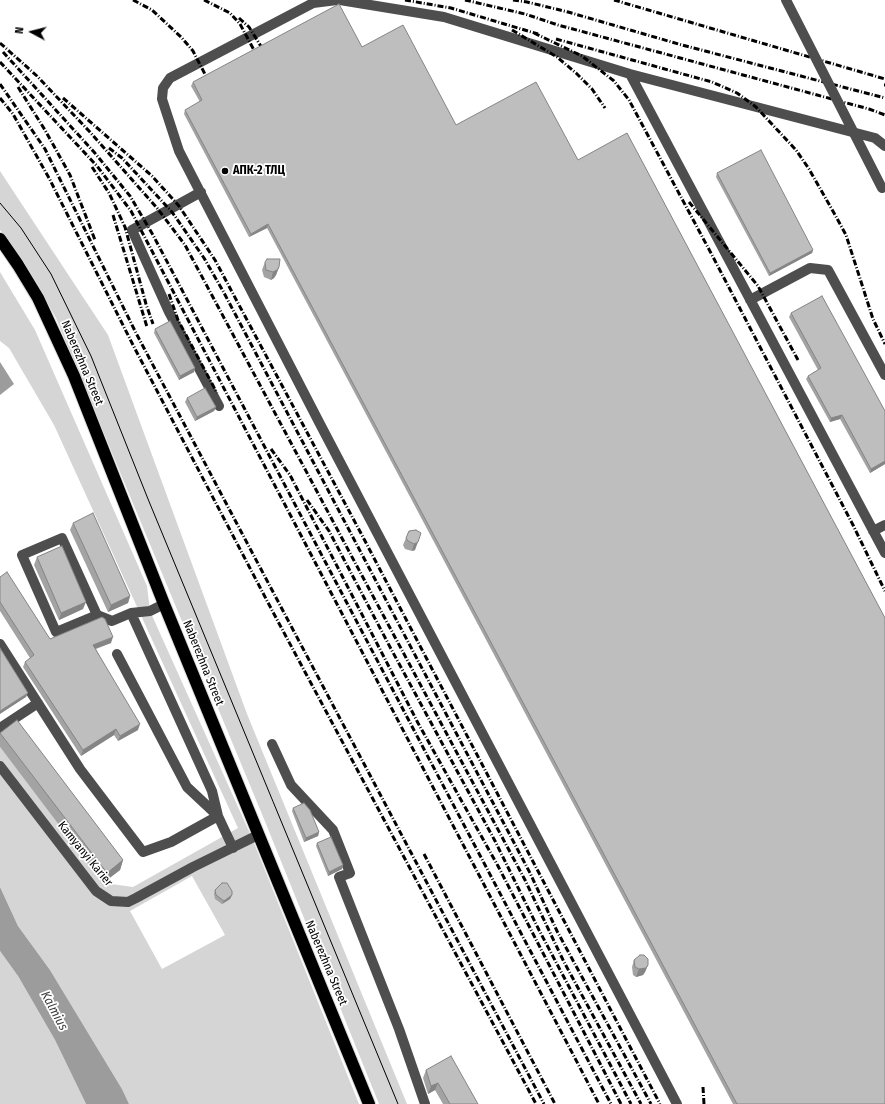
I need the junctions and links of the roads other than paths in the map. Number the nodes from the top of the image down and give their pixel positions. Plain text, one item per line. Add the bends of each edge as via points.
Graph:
1 (337, 0) edge
2 (340, 0) edge
3 (786, 0) edge
4 (630, 74) junction
5 (885, 146) edge
6 (201, 192) junction
7 (883, 192) edge
8 (0, 239) edge
9 (750, 300) junction
10 (885, 375) edge
11 (219, 406) dead end
12 (885, 525) edge
13 (873, 531) junction
14 (885, 553) edge
15 (164, 604) junction
16 (131, 613) junction
17 (97, 615) junction
18 (0, 644) edge
19 (117, 654) dead end
20 (38, 703) junction
21 (0, 728) edge
22 (272, 744) dead end
23 (0, 766) edge
24 (218, 816) junction
25 (258, 835) junction
26 (233, 848) junction
27 (369, 1104) edge
28 (425, 1104) edge
29 (677, 1104) edge

1 - 6 street via 313,3 170,78 163,88 162,99 179,151
2 - 4 street via 444,17
3 - 7 street, bridge
4 - 5 street via 875,138
4 - 9 street
6 - 11 street via 132,230 169,312
6 - 29 street
8 - 15 highway, Naberezhna Street via 29,282 49,321 77,384
9 - 10 street via 810,268 828,270
9 - 13 street
12 - 13 street
13 - 14 street
15 - 16 street via 150,611
15 - 25 highway, Naberezhna Street
16 - 17 street via 112,621
16 - 24 street via 212,790
17 - 17 street via 56,632 22,555 62,538
18 - 20 street
19 - 24 street via 187,787
20 - 21 street
20 - 24 street via 80,769 143,852 171,842
22 - 28 street via 291,785 333,830 350,873 339,877 399,1029
23 - 26 street, Kamyanyi Karier via 96,891 110,901 128,902
24 - 26 street
25 - 26 street, Kamyanyi Karier
25 - 27 highway, Naberezhna Street

